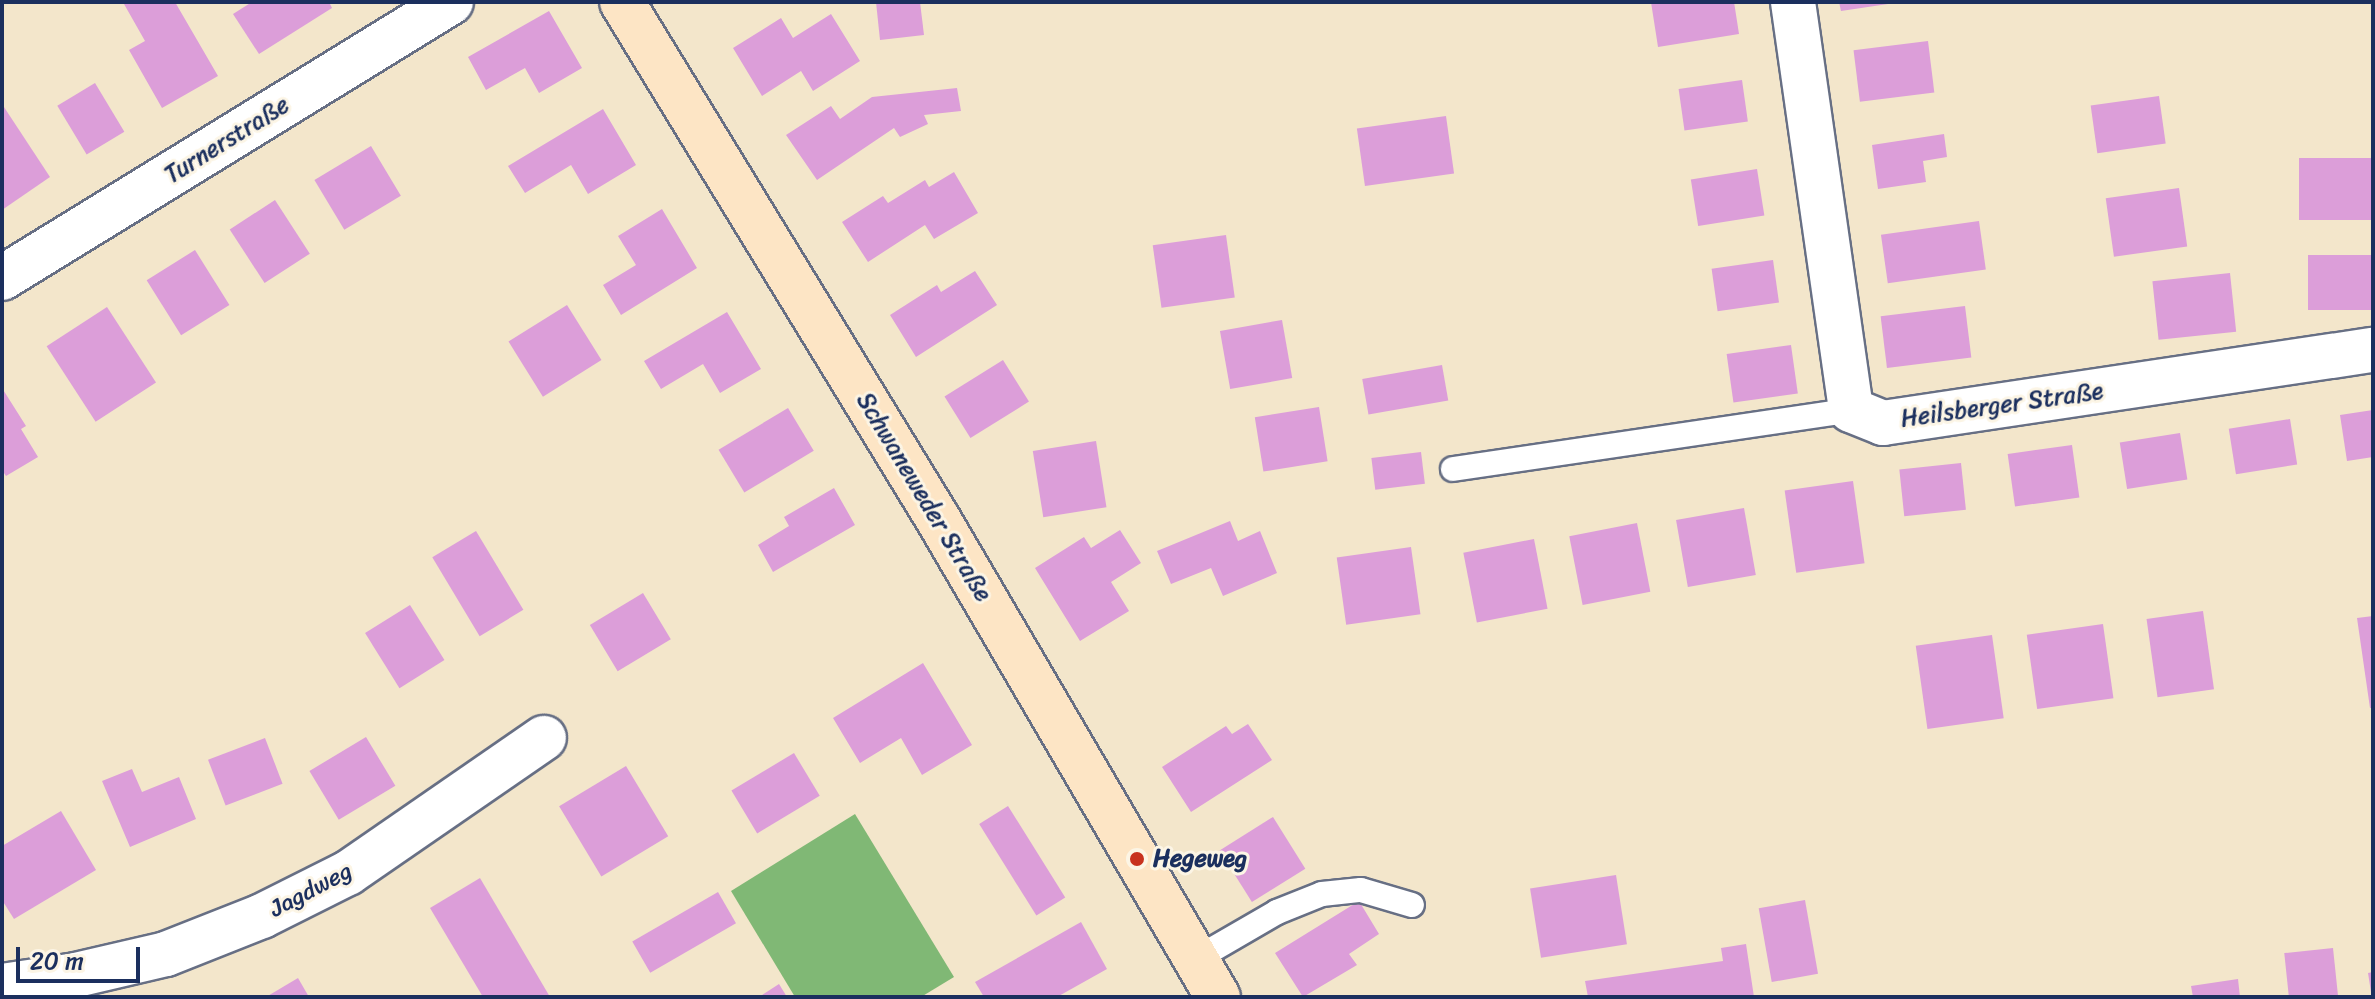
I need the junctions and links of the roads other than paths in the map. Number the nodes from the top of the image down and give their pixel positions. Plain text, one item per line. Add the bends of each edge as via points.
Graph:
1 (451, 2) edge
2 (622, 2) edge
3 (1793, 2) edge
4 (2, 278) edge
5 (2373, 350) edge
6 (1851, 410) junction
7 (1453, 469) dead end
8 (544, 738) dead end
9 (1412, 905) dead end
10 (1196, 959) junction
11 (2, 986) edge
12 (1218, 997) edge

1 - 4 street, Turnerstraße
2 - 10 main road, Schwaneweder Straße via 938,519
3 - 6 street
5 - 6 street, Heilsberger Straße via 1883,423
6 - 7 lane
8 - 11 street, Jagdweg via 348,873 262,916 166,954
9 - 10 lane via 1361,890 1322,894 1268,916
10 - 12 main road, Schwaneweder Straße

